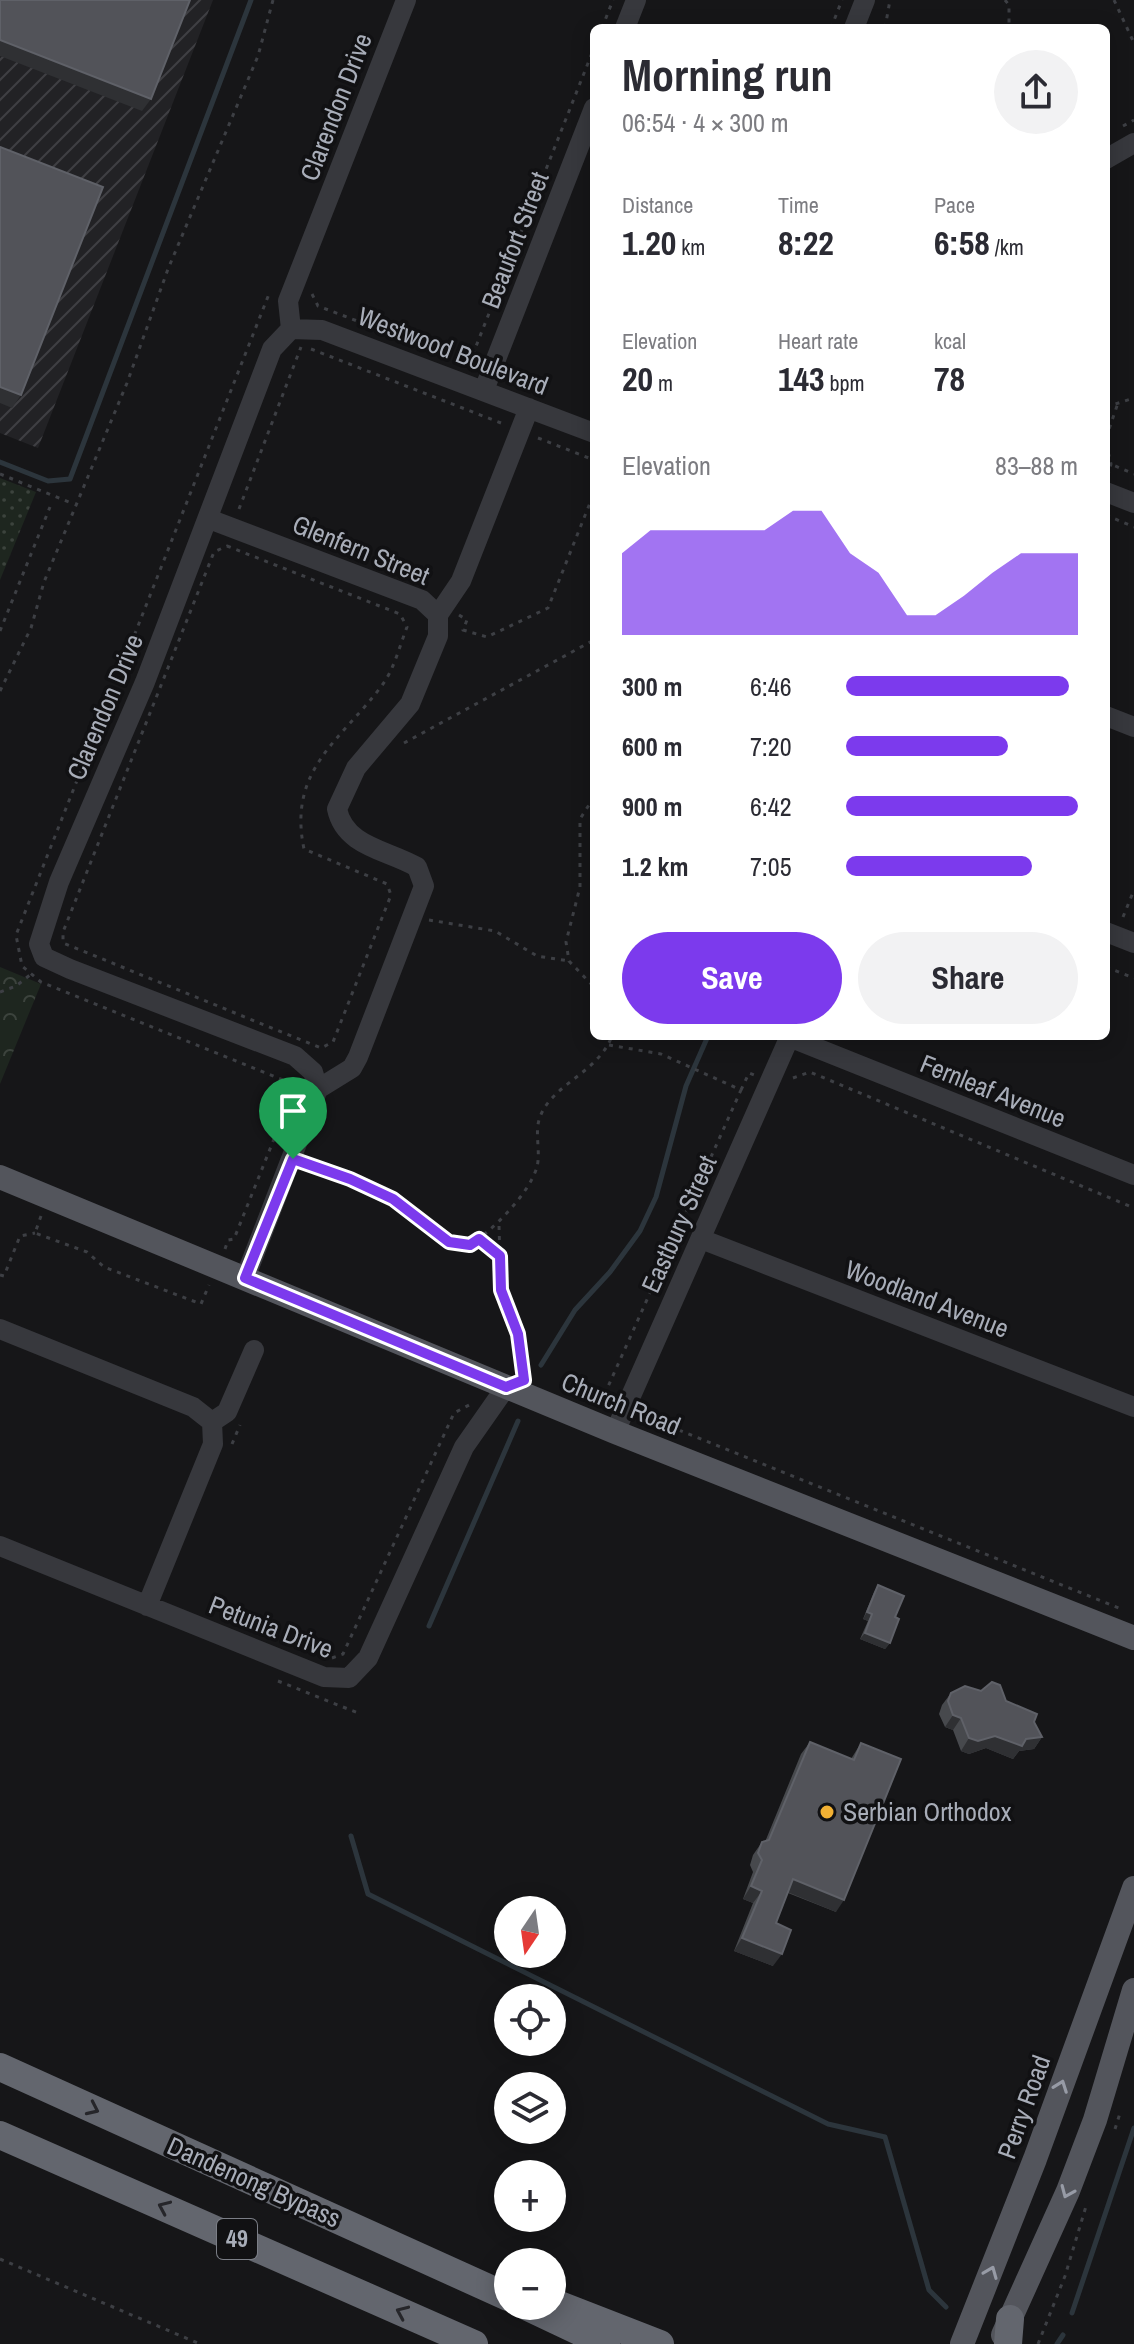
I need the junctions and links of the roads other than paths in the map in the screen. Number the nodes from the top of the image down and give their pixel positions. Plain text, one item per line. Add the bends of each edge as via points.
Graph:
1 (406, 0) edge
2 (636, 0) edge
3 (865, 0) edge
4 (627, 24) edge
5 (856, 24) edge
6 (590, 118) edge
7 (1134, 143) edge
8 (1110, 157) edge
9 (291, 329) junction
10 (484, 390) junction
11 (529, 408) junction
12 (590, 431) edge
13 (1110, 494) edge
14 (1134, 503) edge
15 (209, 519) junction
16 (438, 615) junction
17 (1110, 718) edge
18 (1134, 727) edge
19 (1112, 930) edge
20 (1134, 943) edge
21 (788, 1040) edge
22 (796, 1040) edge
23 (318, 1089) junction
24 (1134, 1175) edge
25 (0, 1177) edge
26 (701, 1239) junction
27 (245, 1278) junction
28 (0, 1329) edge
29 (254, 1350) dead end
30 (506, 1387) junction
31 (1134, 1407) edge
32 (212, 1422) junction
33 (615, 1432) junction
34 (0, 1546) edge
35 (147, 1606) junction
36 (1134, 1638) edge
37 (1134, 1888) edge
38 (1134, 1990) edge
39 (0, 2067) edge
40 (0, 2135) edge
41 (473, 2281) junction
42 (494, 2286) edge
43 (494, 2291) edge
44 (566, 2307) edge
45 (555, 2320) edge
46 (1006, 2336) edge
47 (474, 2344) edge
48 (606, 2344) edge
49 (660, 2344) edge
50 (962, 2344) edge

1 - 9 street, Clarendon Drive via 288,301
2 - 4 street
3 - 5 street
6 - 10 street, Beaufort Street
7 - 8 street
9 - 10 street, Westwood Boulevard via 322,330
9 - 15 street, Clarendon Drive via 272,349
10 - 11 street, Westwood Boulevard
11 - 12 street, Westwood Boulevard
11 - 16 street via 461,581
13 - 14 street
15 - 16 street, Glenfern Street via 422,600
15 - 23 street, Clarendon Drive via 59,882 39,944 44,957 70,969 295,1056 313,1072
16 - 23 street, Glenfern Street via 438,636 410,704 356,768 337,809 354,839 407,861 423,875 424,886 358,1057 340,1077
17 - 18 street
19 - 20 street
21 - 26 street, Eastbury Street
22 - 24 street, Fernleaf Avenue
23 - 27 street
25 - 27 main road, Church Road
26 - 31 street, Woodland Avenue
26 - 33 street, Eastbury Street
27 - 30 main road, Church Road
28 - 32 street via 193,1407
29 - 32 street via 227,1412
30 - 33 main road, Church Road
30 - 35 street, Petunia Drive via 464,1447 368,1658 355,1676 331,1679
32 - 35 street via 213,1444
33 - 36 main road, Church Road
34 - 35 street, Petunia Drive
50 -> 37 main road, Perry Road
38 -> 46 main road via 1095,2120
39 -> 41 highway, Dandenong Bypass / 49
47 -> 40 highway, 49
41 - 42 highway
41 - 43 highway, Dandenong Bypass / 49
44 - 49 highway
45 - 48 highway

